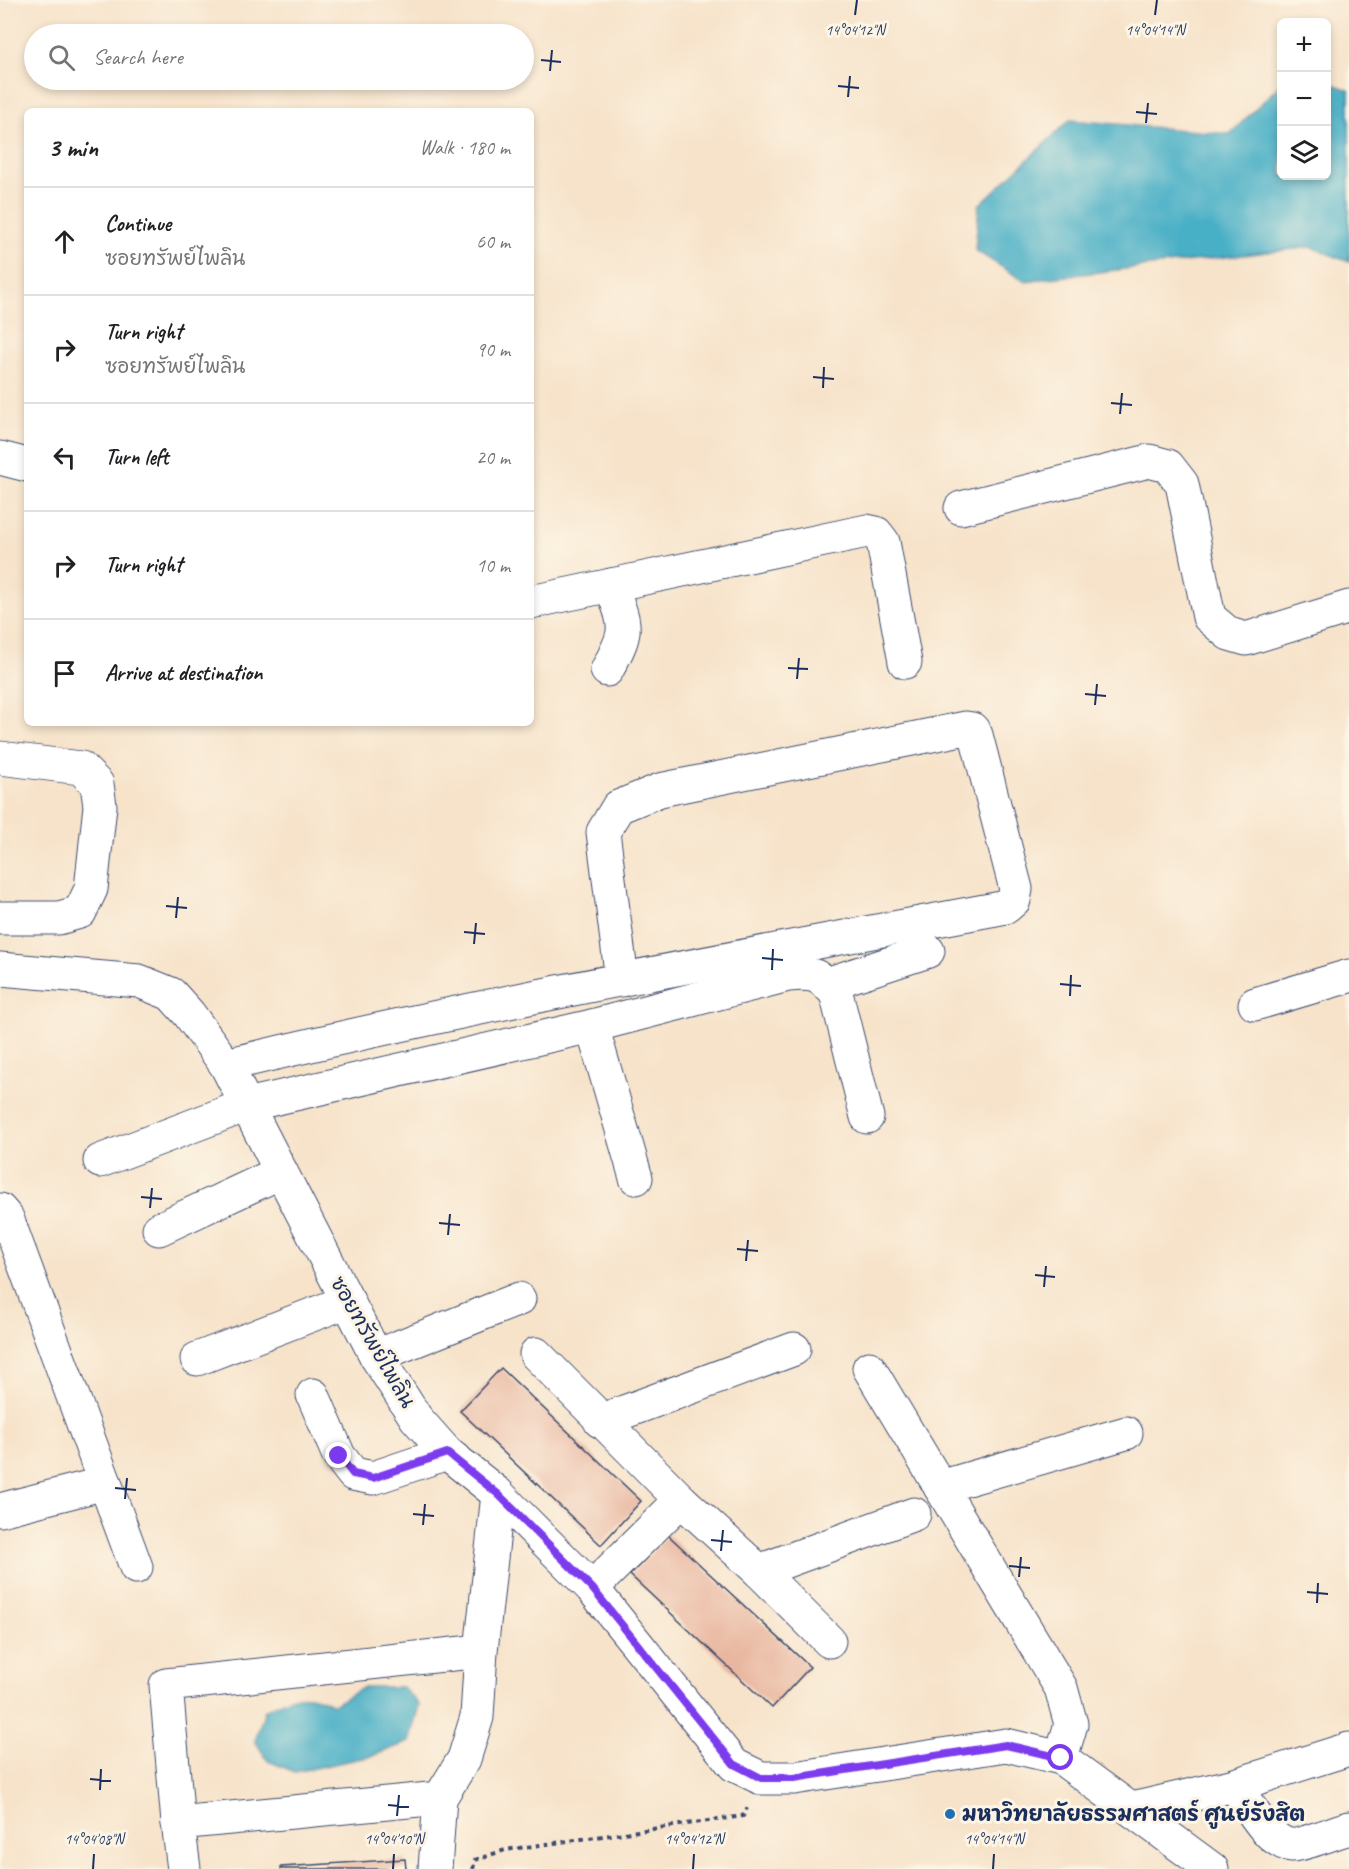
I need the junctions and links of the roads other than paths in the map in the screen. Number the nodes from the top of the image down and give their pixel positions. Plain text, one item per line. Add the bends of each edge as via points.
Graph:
1 (0, 458) edge
2 (24, 464) edge
3 (961, 508) dead end
4 (611, 585) junction
5 (534, 601) edge
6 (1349, 607) edge
7 (905, 662) dead end
8 (607, 670) dead end
9 (0, 758) edge
10 (0, 918) edge
11 (928, 951) dead end
12 (0, 969) edge
13 (1349, 976) edge
14 (622, 980) junction
15 (827, 984) junction
16 (1255, 1004) dead end
17 (592, 1026) junction
18 (226, 1065) junction
19 (247, 1105) junction
20 (867, 1117) dead end
21 (100, 1161) dead end
22 (281, 1172) junction
23 (636, 1178) dead end
24 (0, 1210) edge
25 (159, 1229) dead end
26 (519, 1299) dead end
27 (348, 1301) junction
28 (794, 1349) dead end
29 (537, 1354) dead end
30 (376, 1356) junction
31 (197, 1359) dead end
32 (869, 1368) dead end
33 (313, 1395) dead end
34 (600, 1420) junction
35 (1126, 1433) dead end
36 (447, 1453) junction
37 (105, 1483) junction
38 (940, 1487) junction
39 (498, 1494) junction
40 (681, 1500) junction
41 (0, 1510) edge
42 (914, 1514) dead end
43 (136, 1567) dead end
44 (759, 1571) junction
45 (592, 1588) junction
46 (829, 1641) dead end
47 (481, 1651) junction
48 (1349, 1749) edge
49 (1061, 1758) junction
50 (1235, 1785) junction
51 (440, 1798) junction
52 (1132, 1809) junction
53 (178, 1823) junction
54 (1349, 1828) edge
55 (184, 1869) edge
56 (435, 1869) edge
57 (1212, 1869) edge

1 - 2 street
3 - 6 street via 1149,461 1168,466 1182,484 1209,617 1229,634 1246,639
4 - 5 street
4 - 7 street via 867,531 876,533 883,542
4 - 8 street via 624,620 624,633
9 - 10 street via 81,768 97,784 100,806 91,889 80,912 59,918
11 - 15 street
12 - 18 street, ซอยทรัพย์ไพลิน via 139,981 171,994
13 - 16 street
14 - 14 street via 1006,908 1014,900 1016,889 972,729 660,790 618,807 603,832
14 - 18 street
15 - 17 street via 808,974 789,975
15 - 20 street via 836,993
17 - 19 street
17 - 23 street
18 - 19 street, ซอยทรัพย์ไพลิน
19 - 21 street
19 - 22 street, ซอยทรัพย์ไพลิน
22 - 25 street
22 - 27 street, ซอยทรัพย์ไพลิน
24 - 37 street via 7,1218
26 - 30 street
27 - 30 street, ซอยทรัพย์ไพลิน
27 - 31 street
28 - 34 street
29 - 34 street
30 - 36 street, ซอยทรัพย์ไพลิน via 416,1418
32 - 38 street
33 - 36 street via 339,1456 353,1474 373,1478
34 - 40 street
35 - 38 street
36 - 39 street, ซอยทรัพย์ไพลิน
37 - 41 street
37 - 43 street
38 - 49 street via 1061,1688 1071,1724
39 - 45 street, ซอยทรัพย์ไพลิน
39 - 47 street
40 - 44 street
40 - 45 street
42 - 44 street
44 - 46 street
45 - 49 street, ซอยทรัพย์ไพลิน via 734,1764 761,1778 794,1778 1006,1745
47 - 51 street via 477,1717 464,1759
47 - 53 street via 166,1685
48 - 50 street
49 - 52 street, ซอยทรัพย์ไพลิน
50 - 52 street
50 - 54 street via 1268,1833 1281,1841 1292,1845
51 - 53 street
51 - 56 street
52 - 57 street, ซอยทรัพย์ไพลิน
53 - 55 street

